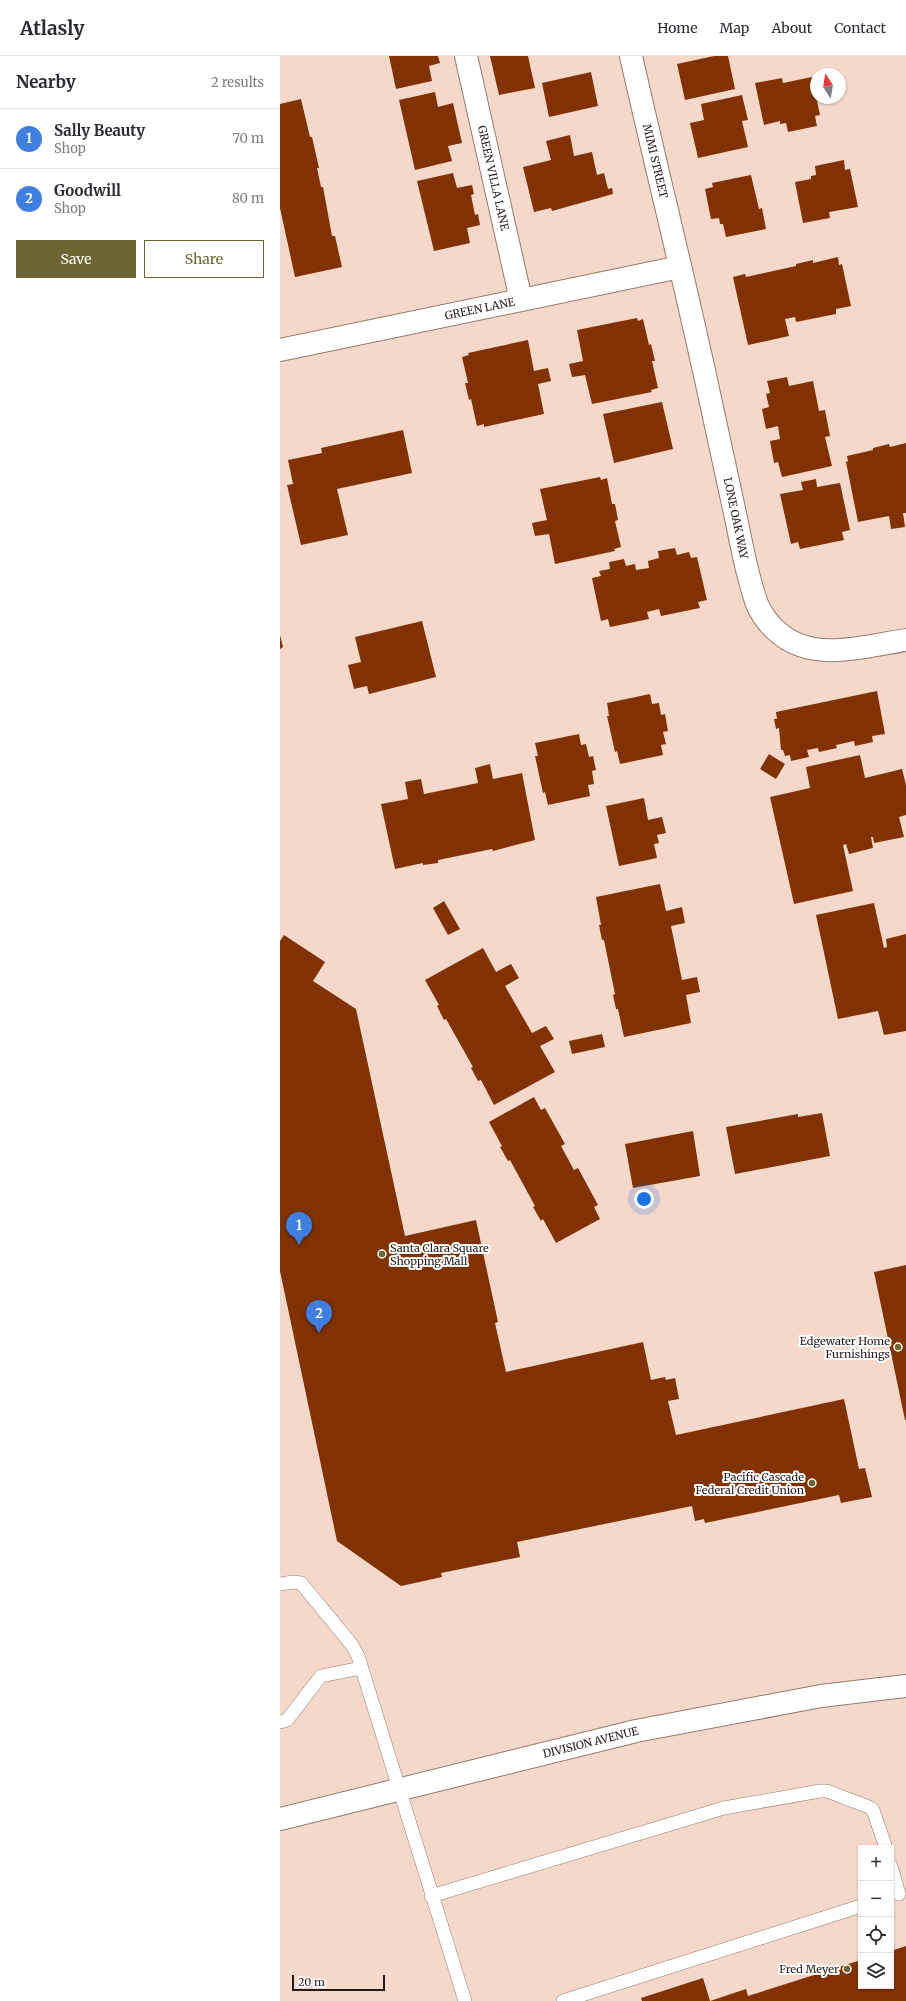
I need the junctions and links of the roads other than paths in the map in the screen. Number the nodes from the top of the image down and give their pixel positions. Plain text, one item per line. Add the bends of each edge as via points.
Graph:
1 (466, 56) edge
2 (631, 56) edge
3 (680, 267) junction
4 (521, 300) junction
5 (280, 350) edge
6 (906, 640) edge
7 (280, 1584) edge
8 (361, 1668) junction
9 (906, 1686) edge
10 (280, 1722) edge
11 (398, 1789) junction
12 (280, 1819) edge
13 (885, 1845) edge
14 (894, 1876) edge
15 (899, 1894) edge
16 (432, 1896) junction
17 (858, 1907) edge
18 (465, 2001) edge
19 (563, 2001) edge

1 - 4 street, GREEN VILLA LANE
2 - 3 street, MIMI STREET
3 - 4 street, GREEN LANE
3 - 6 street, LONE OAK WAY via 740,540 760,611 779,634 795,644 812,649 831,651
4 - 5 street, GREEN LANE
7 - 8 lane via 301,1583 352,1645
8 - 10 lane via 321,1676 287,1720
8 - 11 lane
9 - 11 street, DIVISION AVENUE via 821,1696 636,1731
11 - 12 street, DIVISION AVENUE
11 - 16 lane
13 - 16 lane via 874,1810 820,1791 724,1808
14 - 15 lane
16 - 18 lane
17 - 19 lane

